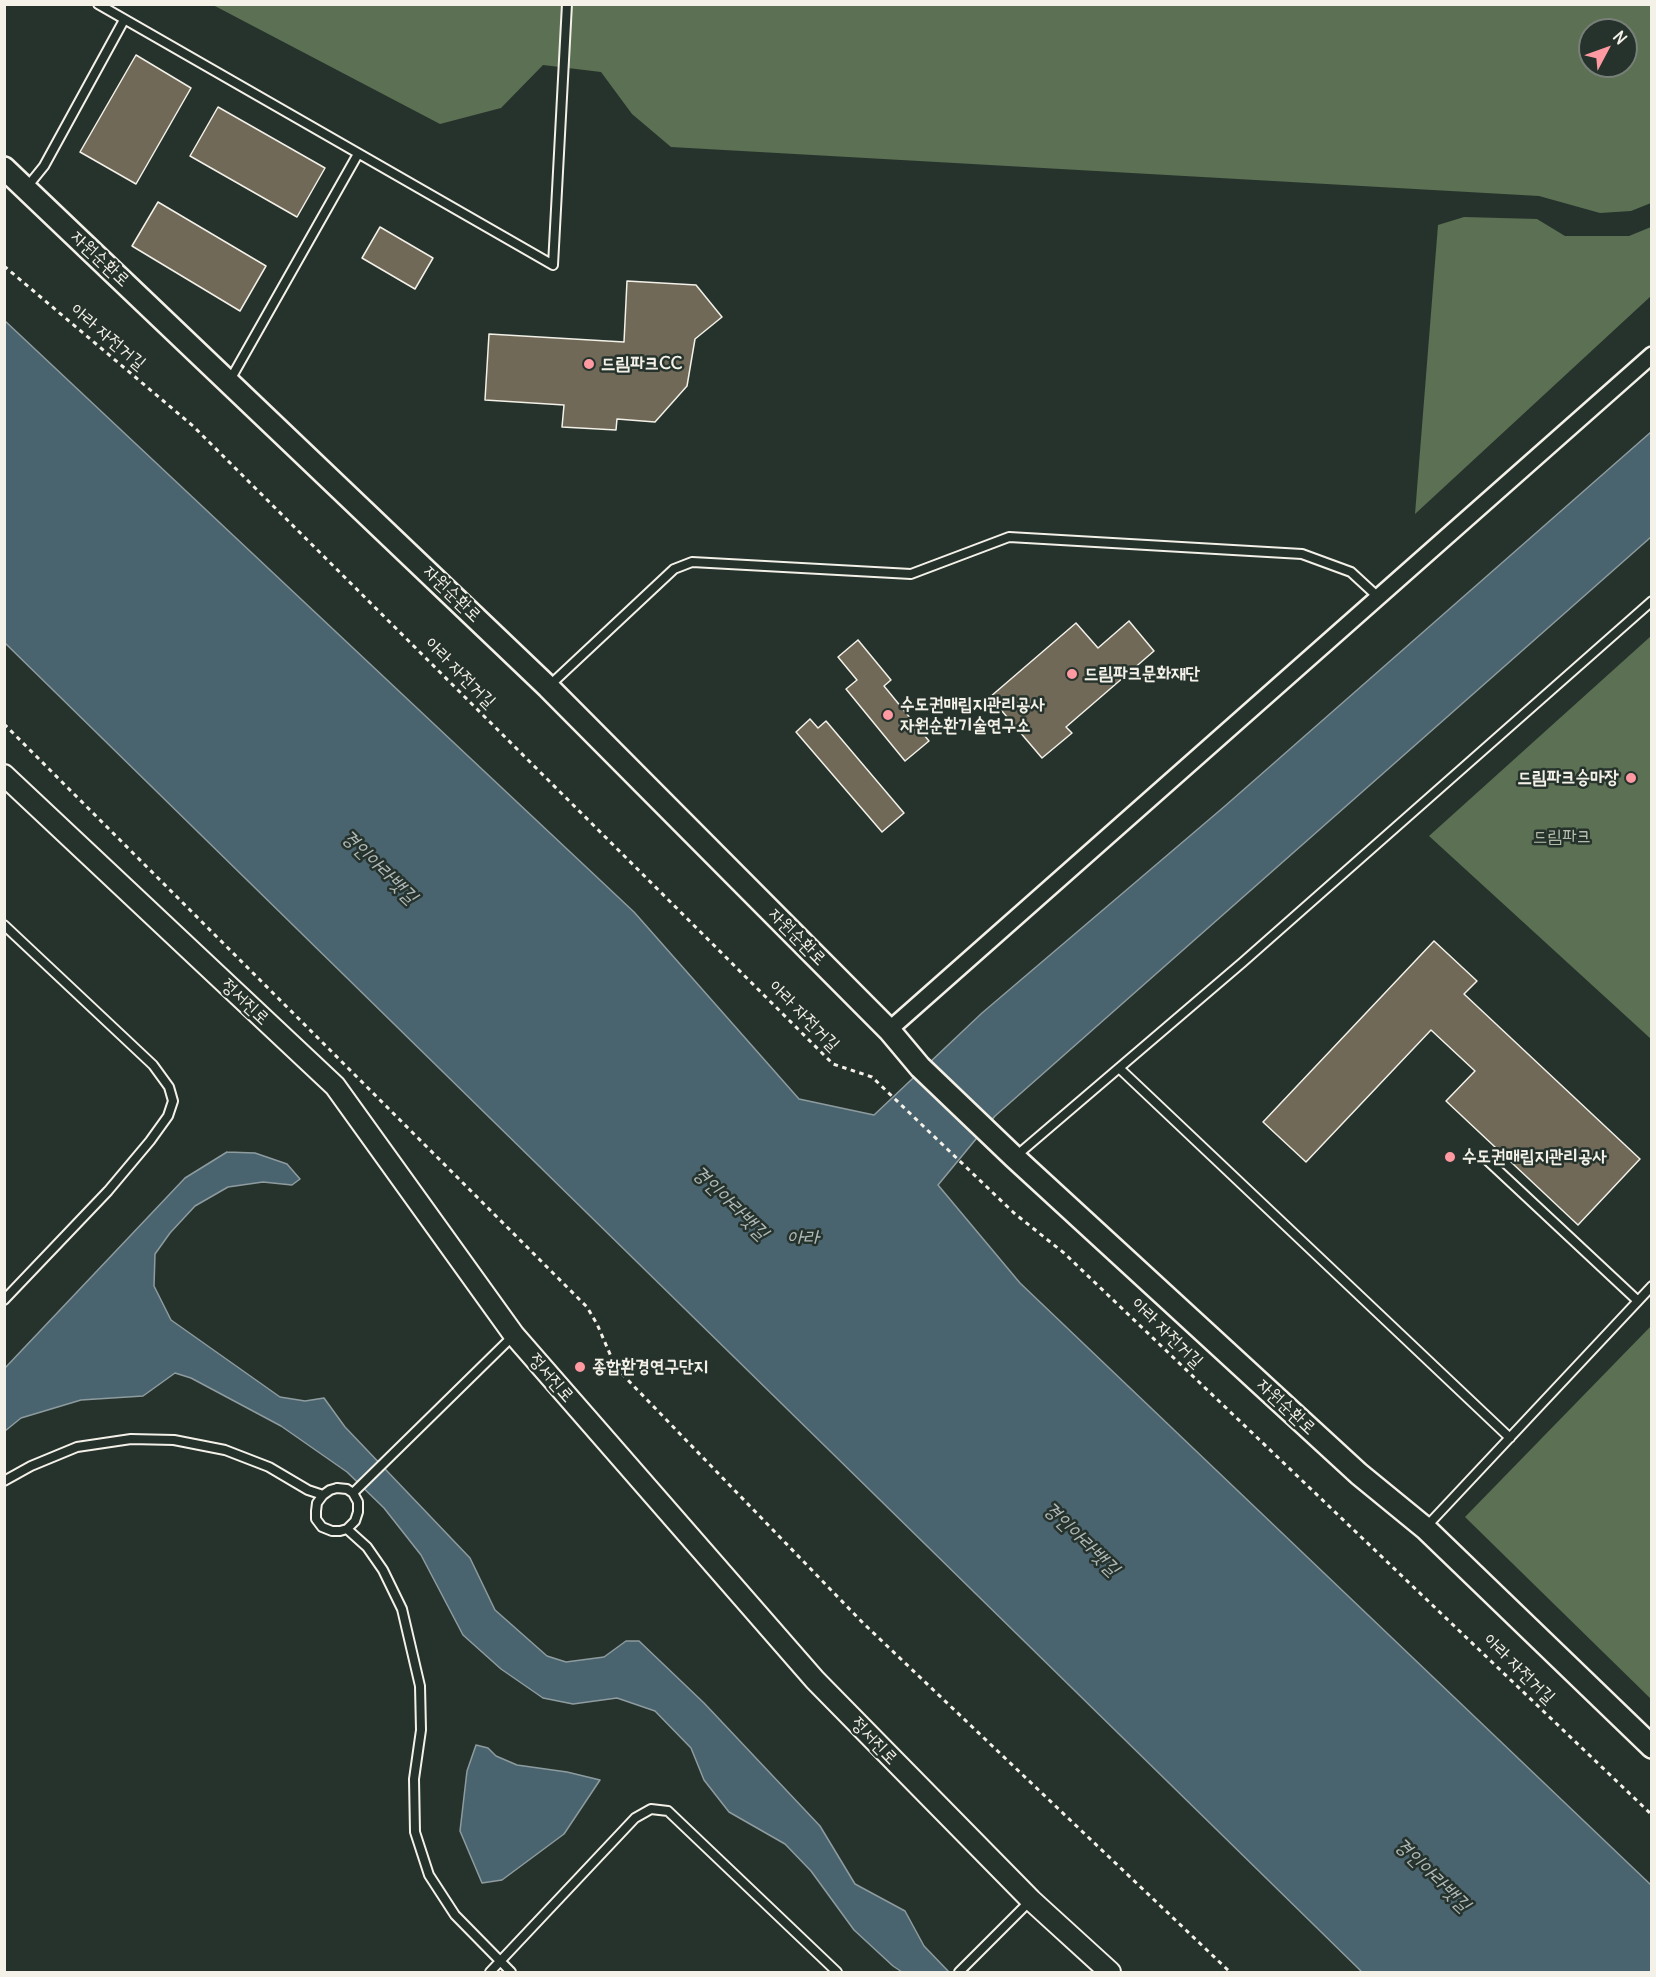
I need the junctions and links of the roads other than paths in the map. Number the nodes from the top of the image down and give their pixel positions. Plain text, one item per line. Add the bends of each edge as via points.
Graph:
1 (98, 4) edge
2 (567, 4) edge
3 (124, 20) junction
4 (358, 154) junction
5 (4, 168) edge
6 (25, 189) junction
7 (1652, 355) edge
8 (230, 381) junction
9 (1377, 596) junction
10 (1652, 601) edge
11 (548, 687) junction
12 (4, 776) edge
13 (4, 925) edge
14 (889, 1030) junction
15 (1119, 1068) junction
16 (1008, 1152) junction
17 (1486, 1159) dead end
18 (1652, 1286) edge
19 (4, 1300) edge
20 (1638, 1301) junction
21 (514, 1335) junction
22 (1510, 1437) junction
23 (4, 1482) edge
24 (353, 1493) junction
25 (323, 1496) junction
26 (347, 1528) junction
27 (1425, 1528) junction
28 (1652, 1747) edge
29 (1031, 1900) junction
30 (500, 1962) junction
31 (490, 1972) edge
32 (512, 1972) edge
33 (837, 1972) edge
34 (958, 1972) edge
35 (1110, 1972) edge

1 - 3 lane
2 - 4 lane via 553,266
3 - 4 lane
3 - 6 lane via 44,166
4 - 8 lane
5 - 6 main road, 자원순환로
6 - 8 main road, 자원순환로
7 - 9 street
8 - 11 main road, 자원순환로
9 - 11 lane via 1351,572 1302,554 1009,537 911,574 692,562 674,569
9 - 14 street
10 - 15 lane
11 - 14 main road, 자원순환로
12 - 21 street, 정서진로 via 335,1086
13 - 19 lane via 153,1065 169,1087 173,1101 168,1116 150,1141 108,1191
14 - 16 main road, 자원순환로 via 920,1067
15 - 16 lane
15 - 22 lane
16 - 27 main road, 자원순환로 via 1359,1474
17 - 20 lane
18 - 20 lane
20 - 22 lane
21 - 24 lane
21 - 29 street, 정서진로 via 815,1680
22 - 27 lane
23 - 25 lane via 76,1447 130,1439 174,1440 225,1450 269,1467
24 - 25 lane via 337,1488
24 - 26 lane via 358,1512
25 - 26 lane via 317,1503 316,1519 332,1531
26 - 30 lane via 383,1570 402,1609 420,1686 415,1832 429,1875 455,1915
27 - 28 main road, 자원순환로
29 - 34 lane
29 - 35 street, 정서진로
30 - 31 lane
30 - 32 lane
30 - 33 lane via 635,1818 651,1809 668,1811

